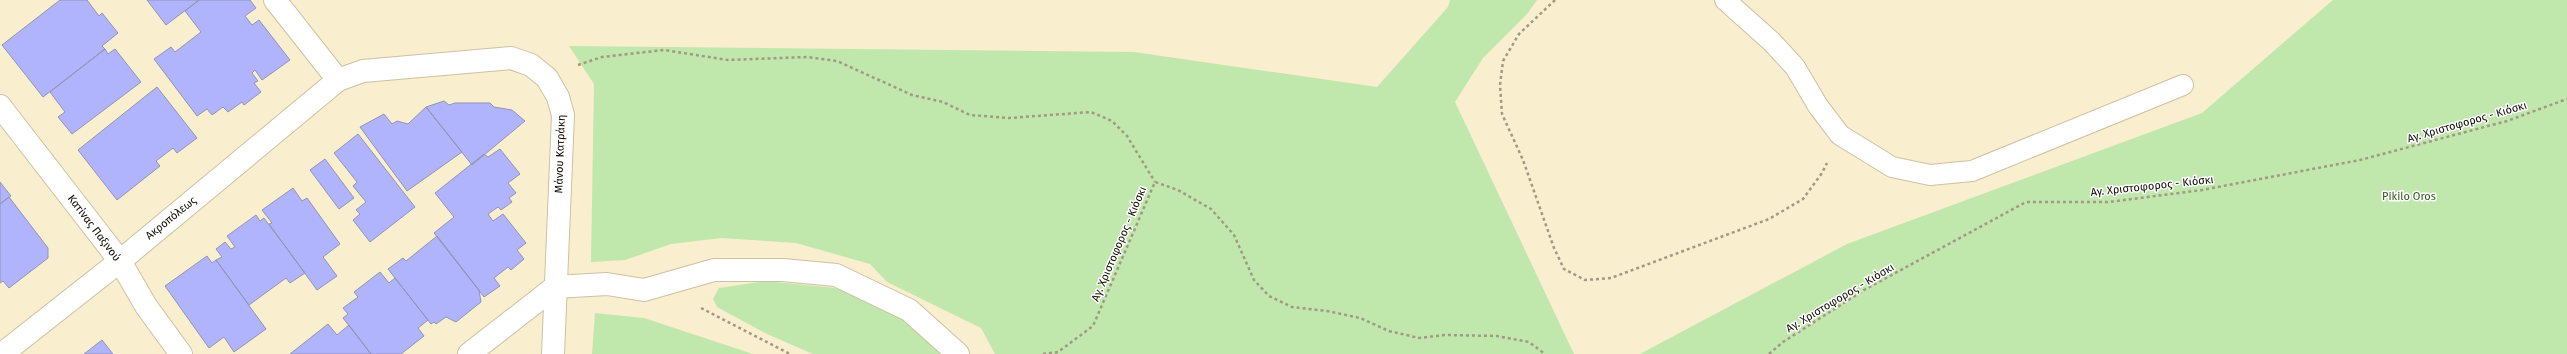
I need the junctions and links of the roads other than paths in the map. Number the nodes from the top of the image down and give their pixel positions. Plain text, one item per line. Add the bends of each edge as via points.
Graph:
1 (275, 0) edge
2 (1724, 0) edge
3 (338, 80) junction
4 (2183, 85) dead end
5 (0, 106) edge
6 (120, 260) junction
7 (556, 287) junction
8 (2, 354) edge
9 (181, 354) edge
10 (469, 354) edge
11 (553, 354) edge
12 (958, 354) edge

1 - 3 street
2 - 4 lane via 1796,67 1818,106 1840,135 1892,168 1930,175 1972,171
3 - 6 street, Ακροπόλεως
3 - 7 street, Μάνου Κατράκη via 363,72 501,57 531,65 550,82 558,96 563,115
5 - 6 street, Κατίνας Παξινού
6 - 8 street, Ακροπόλεως
6 - 9 street, Κατίνας Παξινού via 146,306
7 - 10 street
7 - 11 street, Μάνου Κατράκη
7 - 12 street via 607,284 644,290 714,270 783,270 836,276 909,310

